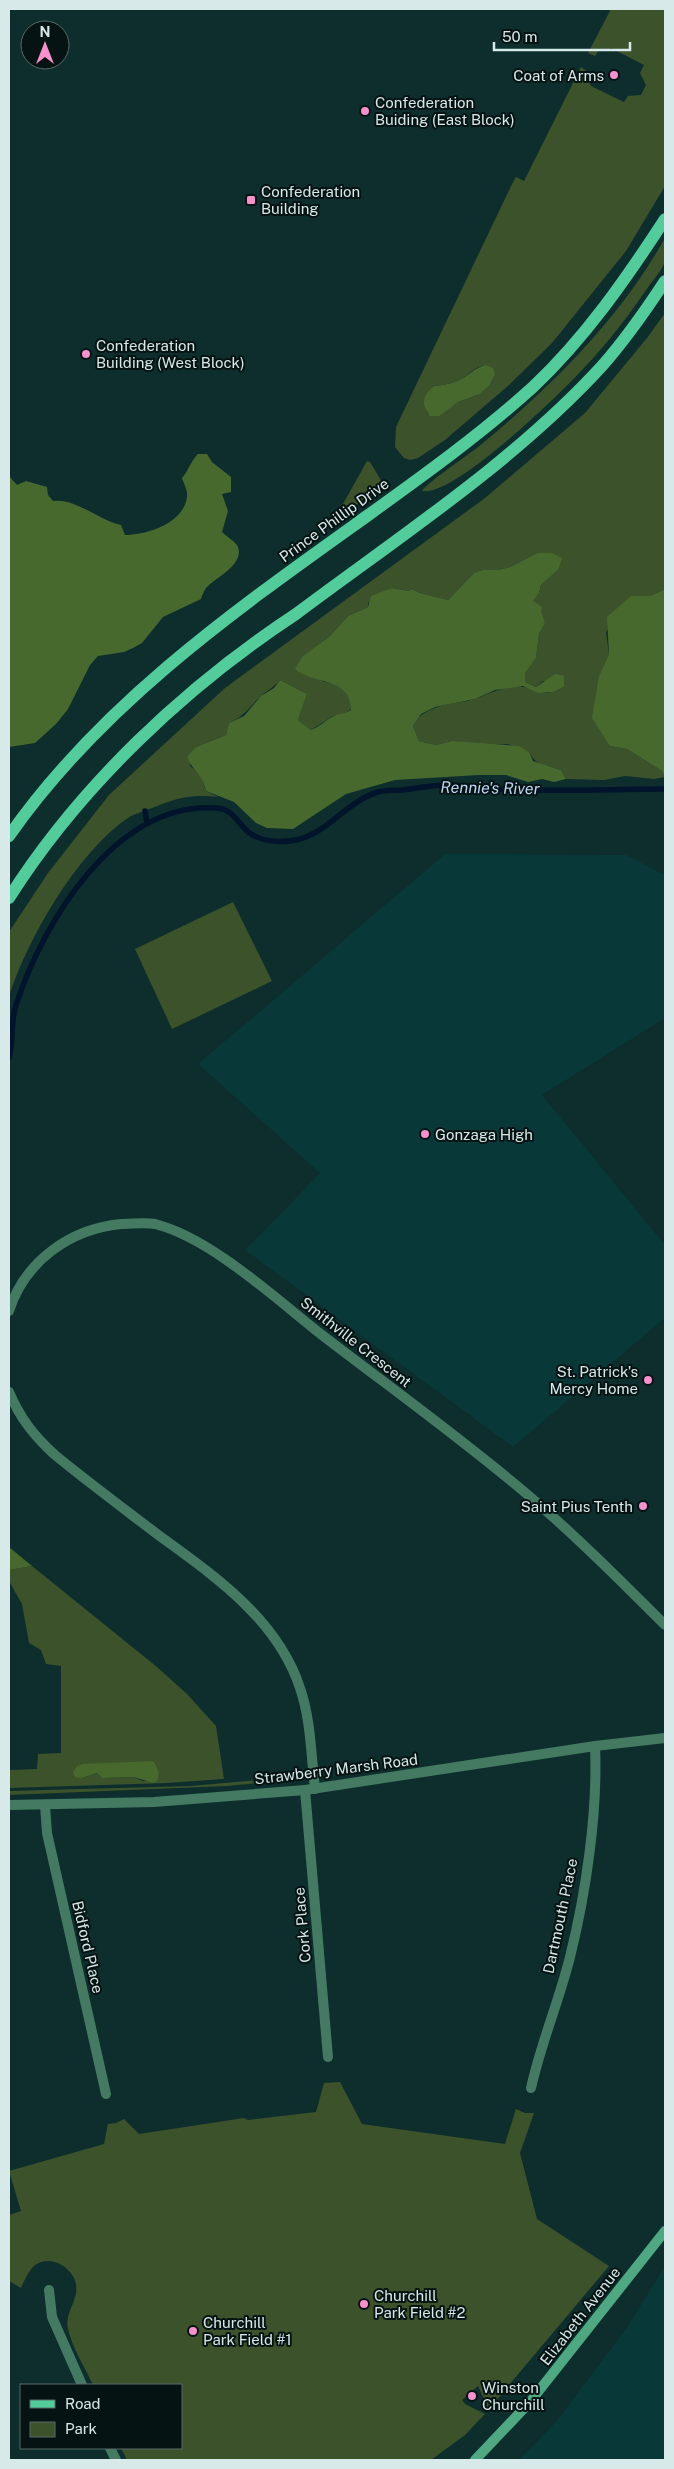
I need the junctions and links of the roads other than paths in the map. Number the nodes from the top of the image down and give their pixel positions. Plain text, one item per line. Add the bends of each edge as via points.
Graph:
1 (665, 219) edge
2 (665, 281) edge
3 (9, 836) edge
4 (9, 898) edge
5 (9, 1311) edge
6 (9, 1392) edge
7 (665, 1625) edge
8 (665, 1738) edge
9 (595, 1746) junction
10 (310, 1790) junction
11 (45, 1805) junction
12 (9, 1806) edge
13 (328, 2057) dead end
14 (532, 2088) dead end
15 (106, 2094) dead end
16 (665, 2231) edge
17 (49, 2290) dead end
18 (82, 2384) edge
19 (475, 2460) edge

1 - 3 main road, Prince Phillip Drive via 616,292 533,386 452,454 252,600 168,666 85,742
2 - 4 main road via 603,364 528,438 483,475 264,635 142,737 74,810
5 - 7 street, Smithville Crescent via 17,1289 29,1272 45,1256 84,1232 106,1226 152,1223 196,1240 259,1285 527,1494
6 - 10 street via 33,1435 55,1455 221,1581 253,1611 292,1669 300,1688 307,1717
8 - 9 street, Strawberry Marsh Road
9 - 10 street, Strawberry Marsh Road
9 - 14 street, Dartmouth Place via 594,1804 582,1897 570,1957 538,2056
10 - 11 street, Strawberry Marsh Road via 154,1802
10 - 13 street, Cork Place
11 - 12 street, Strawberry Marsh Road
11 - 15 street, Bidford Place via 47,1833
16 - 19 main road, Elizabeth Avenue via 530,2402
17 - 18 street via 52,2317

